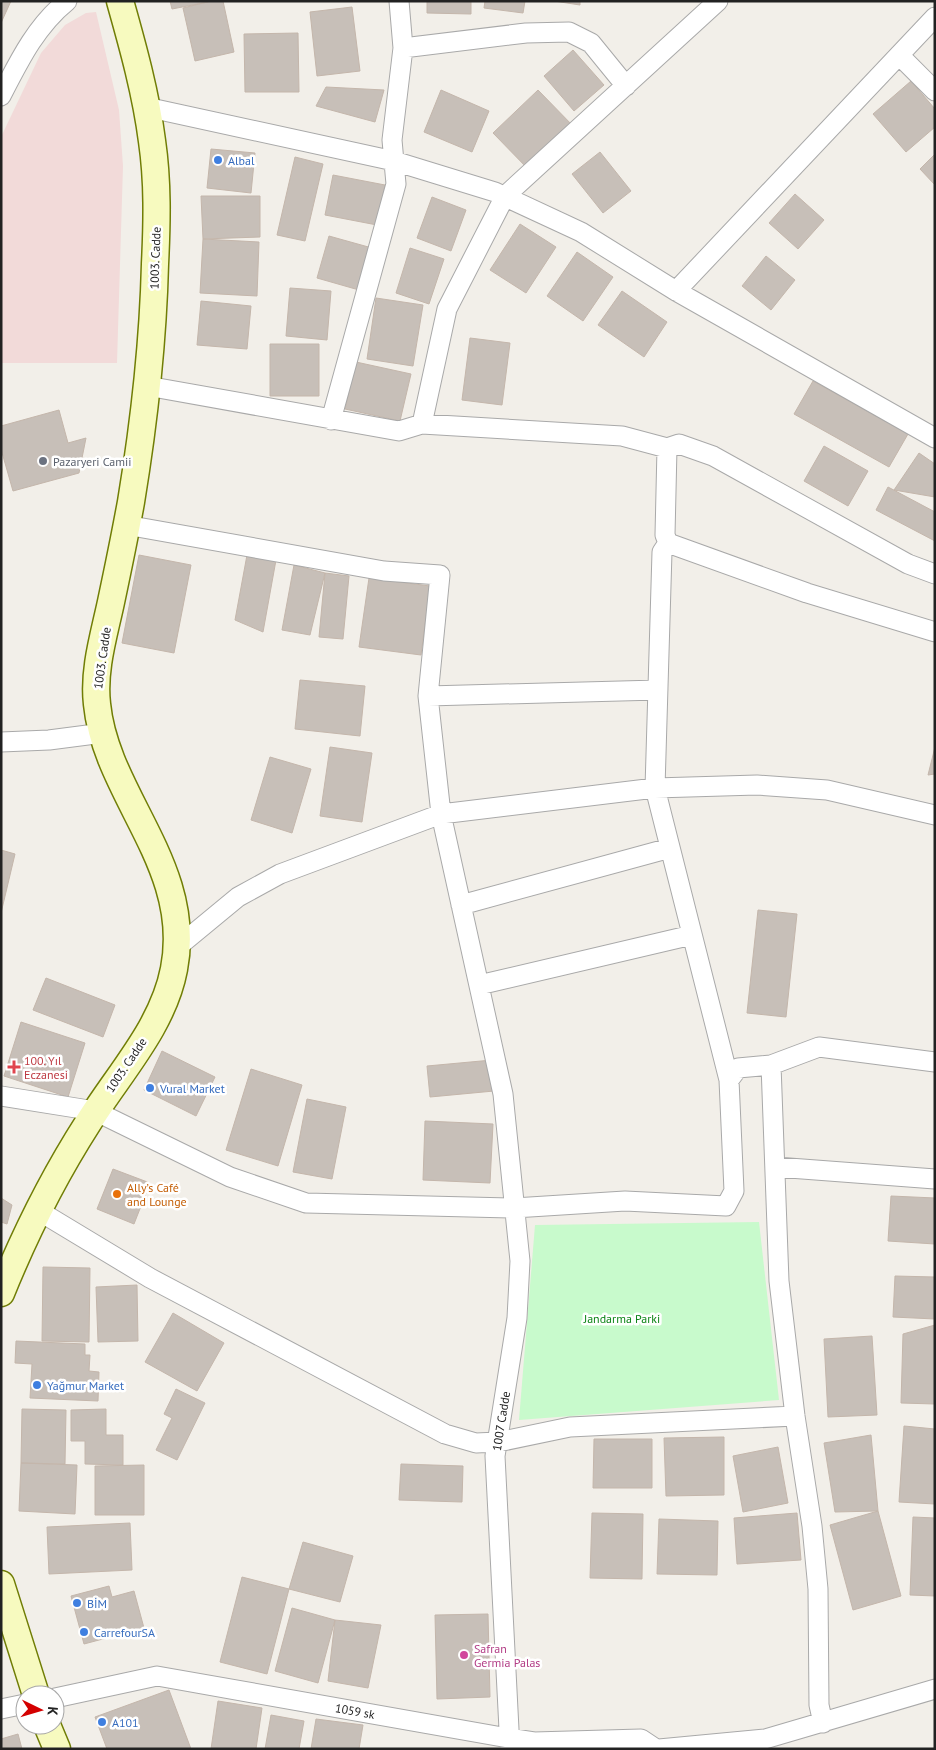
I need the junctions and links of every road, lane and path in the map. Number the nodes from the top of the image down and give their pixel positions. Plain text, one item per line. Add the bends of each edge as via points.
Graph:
1 (67, 1) edge
2 (120, 1) edge
3 (399, 1) edge
4 (718, 1) edge
5 (935, 17) edge
6 (403, 48) junction
7 (899, 55) junction
8 (626, 86) junction
9 (935, 90) edge
10 (1, 96) edge
11 (146, 107) junction
12 (394, 161) junction
13 (505, 196) junction
14 (676, 291) junction
15 (147, 386) junction
16 (331, 420) junction
17 (422, 424) junction
18 (935, 438) edge
19 (667, 448) junction
20 (126, 525) junction
21 (668, 543) junction
22 (935, 574) edge
23 (935, 632) edge
24 (658, 690) junction
25 (428, 696) junction
26 (103, 733) junction
27 (1, 742) edge
28 (655, 788) junction
29 (440, 814) junction
30 (935, 815) edge
31 (670, 848) junction
32 (461, 905) junction
33 (692, 934) junction
34 (175, 950) junction
35 (479, 985) junction
36 (935, 1062) edge
37 (772, 1065) junction
38 (729, 1080) junction
39 (1, 1096) edge
40 (95, 1111) junction
41 (776, 1167) junction
42 (935, 1179) edge
43 (514, 1208) junction
44 (39, 1211) junction
45 (1, 1293) edge
46 (795, 1416) junction
47 (498, 1442) junction
48 (1, 1584) edge
49 (33, 1685) edge
50 (935, 1689) edge
51 (65, 1696) edge
52 (15, 1706) edge
53 (1, 1709) edge
54 (823, 1723) junction
55 (51, 1735) edge
56 (509, 1743) edge
57 (57, 1749) edge
58 (658, 1749) edge

1 - 10 street via 27,47
2 - 11 main road, 1003. Cadde
3 - 6 street
4 - 8 street
5 - 7 street
6 - 8 street via 526,33 569,32 591,43
6 - 12 street via 392,140
7 - 9 street
7 - 14 street
8 - 13 street
11 - 12 street
11 - 15 main road, 1003. Cadde via 156,179 154,305
12 - 13 street
12 - 16 street via 396,184
13 - 14 street via 581,232
13 - 17 street via 447,309
14 - 18 street
15 - 16 street
15 - 20 main road, 1003. Cadde
16 - 17 street via 399,431
17 - 19 street via 622,436
19 - 21 street via 665,535
19 - 22 street via 679,444 713,456 908,564
20 - 25 street, 1007 Cadde via 384,571 440,575
20 - 26 main road, 1003. Cadde via 97,680 97,704
21 - 23 street via 806,593
21 - 24 street via 662,552
24 - 25 street
24 - 28 street
25 - 29 street, 1007 Cadde
26 - 27 street
26 - 34 main road, 1003. Cadde via 162,864 172,896
28 - 29 street
28 - 30 street via 757,785 827,790
28 - 31 street
29 - 32 street, 1007 Cadde
29 - 34 street via 280,874 238,897
31 - 32 street
31 - 33 street
32 - 35 street, 1007 Cadde
33 - 35 street
33 - 38 street
34 - 40 main road, 1003. Cadde via 168,995 149,1031
35 - 43 street, 1007 Cadde via 503,1094
36 - 37 street via 819,1047
37 - 38 street via 738,1068
37 - 41 street
38 - 43 street via 734,1191 726,1206 625,1200
39 - 40 street
40 - 43 street via 230,1177 306,1203
40 - 44 main road, 1003. Cadde
41 - 42 street
41 - 46 street via 779,1281
43 - 47 street, 1007 Cadde via 520,1261 517,1318
44 - 45 main road, 1003. Cadde
44 - 47 street via 150,1278 444,1434 476,1443
46 - 47 street via 570,1427
46 - 54 street via 818,1589 819,1705
47 - 56 street, 1007 Cadde via 495,1456
48 - 49 main road
50 - 54 street
51 - 56 street, 1059 sk via 157,1676
52 - 53 street
54 - 58 street via 765,1740
55 - 57 main road
56 - 58 street, 1059 sk via 641,1739

